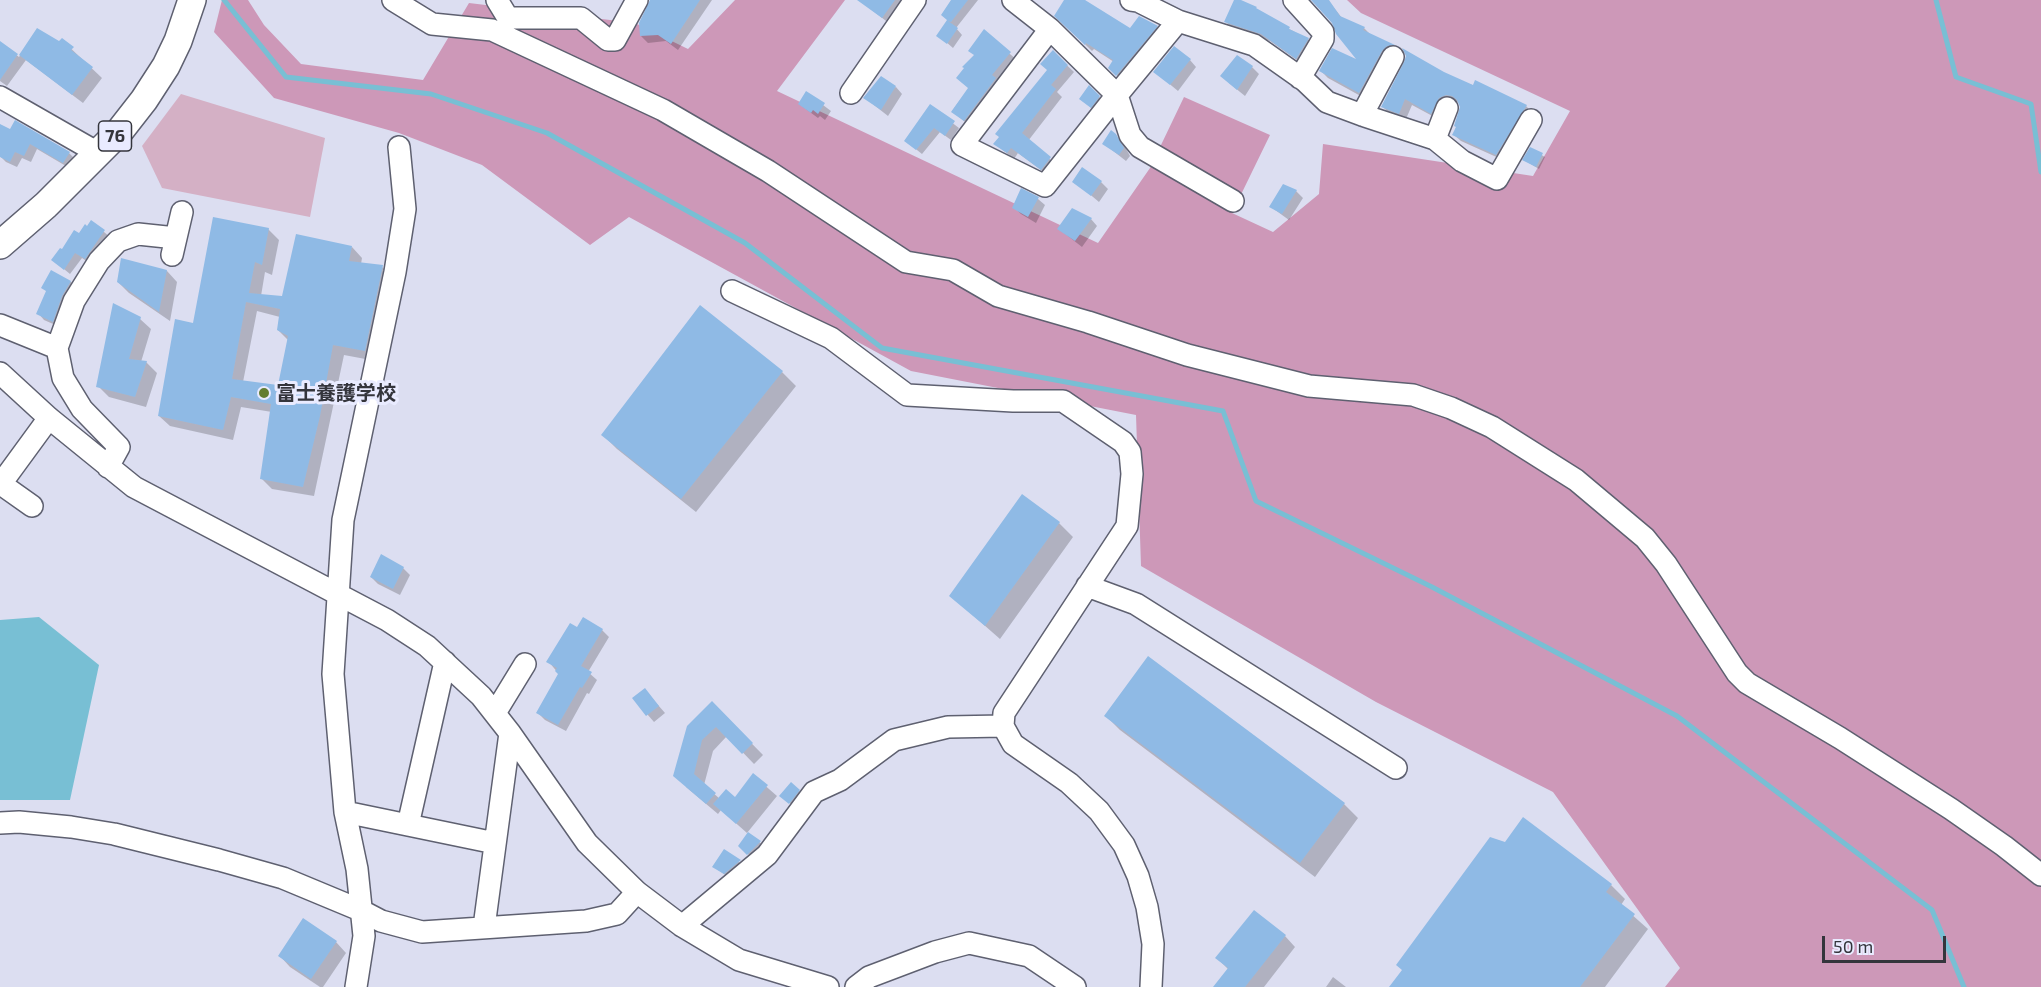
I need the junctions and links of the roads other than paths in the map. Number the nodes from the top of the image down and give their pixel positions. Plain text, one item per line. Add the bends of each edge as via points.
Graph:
1 (192, 0) edge
2 (393, 0) edge
3 (497, 0) edge
4 (637, 0) edge
5 (915, 0) edge
6 (1131, 0) edge
7 (1294, 0) edge
8 (1016, 1) edge
9 (1178, 21) junction
10 (1050, 28) junction
11 (1393, 57) dead end
12 (1300, 78) junction
13 (852, 93) dead end
14 (1117, 95) junction
15 (0, 97) edge
16 (1447, 108) dead end
17 (1362, 115) junction
18 (1531, 120) dead end
19 (1435, 139) junction
20 (399, 147) dead end
21 (98, 153) junction
22 (1233, 201) dead end
23 (182, 212) dead end
24 (0, 245) edge
25 (732, 291) dead end
26 (0, 325) edge
27 (57, 348) junction
28 (0, 373) edge
29 (49, 418) junction
30 (108, 467) junction
31 (0, 485) edge
32 (32, 506) dead end
33 (1087, 586) junction
34 (339, 597) junction
35 (445, 662) junction
36 (525, 664) dead end
37 (495, 713) junction
38 (1003, 726) junction
39 (510, 733) junction
40 (1396, 768) dead end
41 (345, 812) junction
42 (0, 823) edge
43 (408, 825) junction
44 (495, 843) junction
45 (2041, 875) edge
46 (637, 892) junction
47 (360, 910) junction
48 (682, 926) junction
49 (484, 927) junction
50 (356, 987) edge
51 (828, 987) edge
52 (856, 987) edge
53 (1075, 987) edge
54 (1151, 987) edge

1 - 21 main road, 76 via 166,66 144,100
2 - 45 street via 432,24 492,30 663,110 768,171 906,262 953,270 998,296 1187,355 1309,386 1413,395 1492,427 1576,480 1645,538 1747,683 1951,809
3 - 4 street via 508,18 582,18 608,40 615,40
5 - 13 street
6 - 9 street
7 - 12 street via 1323,32 1323,39
8 - 10 street
9 - 12 street via 1254,45
9 - 14 street
10 - 14 street
10 - 14 street via 962,145 1045,186
11 - 17 street
12 - 17 street via 1327,102
14 - 22 street via 1130,135 1140,147
15 - 21 street
16 - 19 street
17 - 19 street
18 - 19 street via 1497,179 1462,161
20 - 34 street via 405,209 343,520
21 - 24 main road, 76
23 - 27 street via 174,246 138,234 118,241 99,261 74,301
25 - 33 street via 831,338 907,395 1063,401 1123,442 1130,452 1132,474 1127,526
26 - 27 street
27 - 30 street via 63,378 82,409 119,447
28 - 29 street
29 - 30 street
29 - 31 street
30 - 34 street via 134,487
31 - 32 street
33 - 38 street via 1004,713
33 - 40 street via 1136,604
34 - 35 street via 387,620
34 - 41 street via 333,674
35 - 37 street
35 - 43 street
36 - 37 street
37 - 39 street
38 - 48 street via 948,727 894,740 840,780 814,792 767,855
38 - 54 street via 1013,744 1069,783 1099,811 1124,845 1147,907 1153,944
39 - 44 street
39 - 46 street via 587,843
41 - 43 street
41 - 47 street via 357,869
42 - 47 street via 114,834 283,878
43 - 44 street
44 - 49 street
46 - 48 street
46 - 49 street via 617,914 586,921
47 - 49 street via 381,921 422,932
47 - 50 street via 364,936
48 - 51 street via 739,960
52 - 53 street via 869,977 969,943 1029,956

